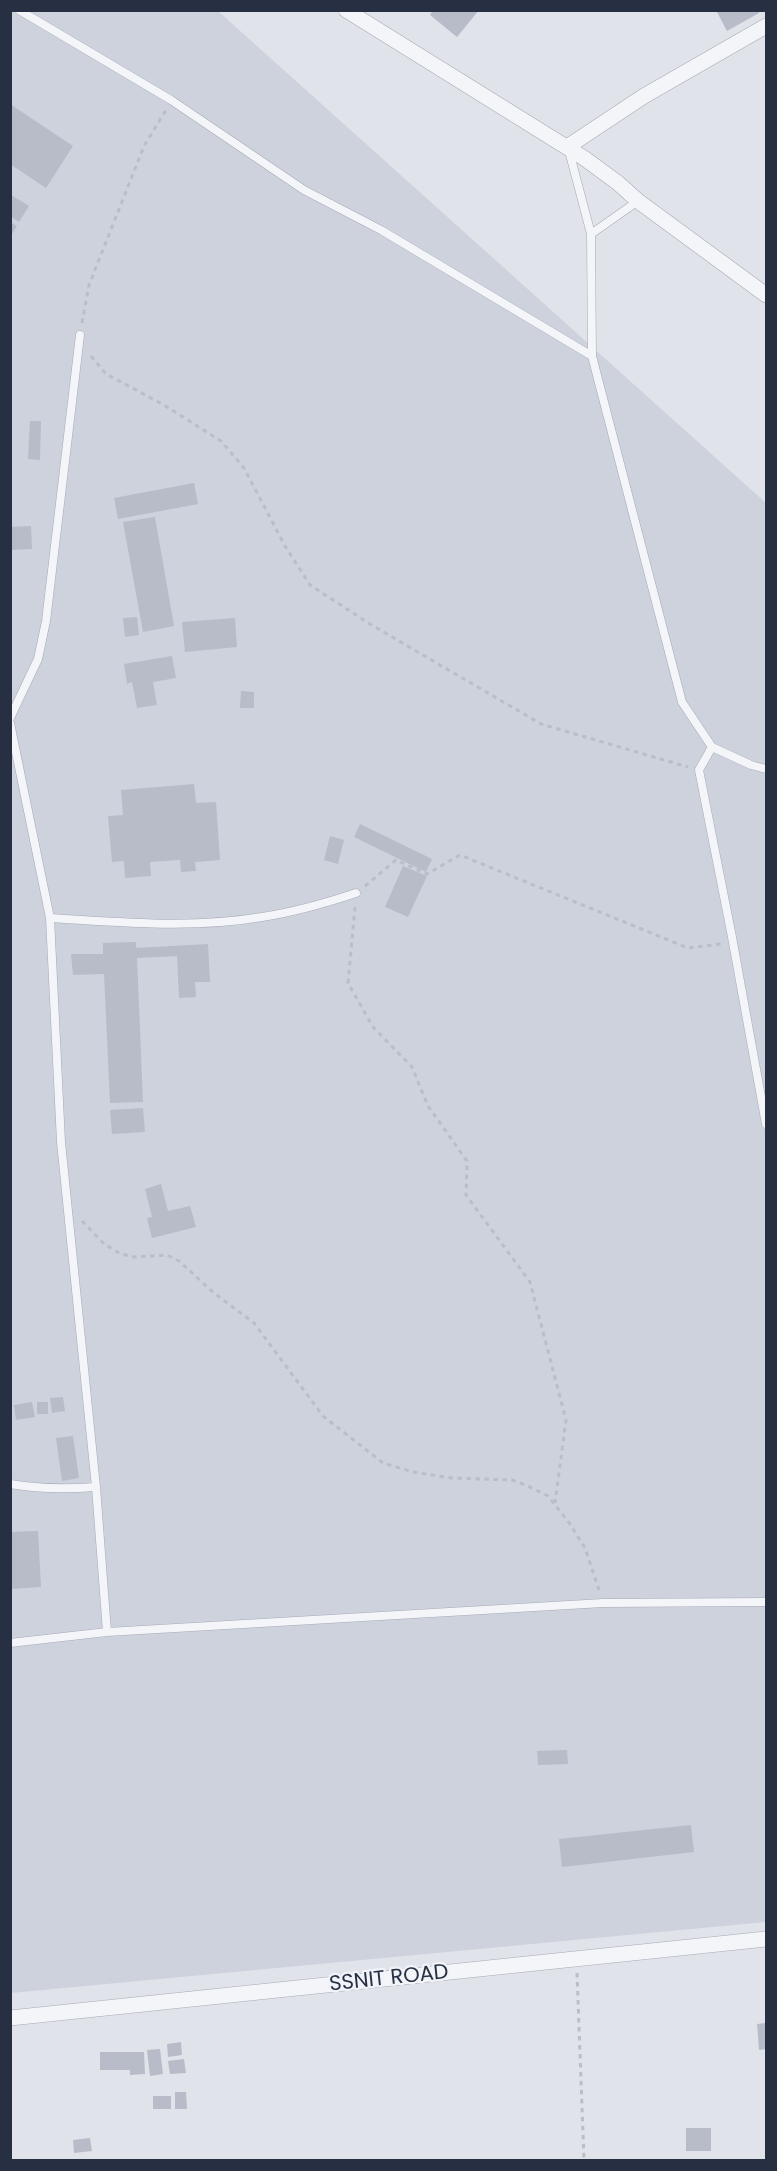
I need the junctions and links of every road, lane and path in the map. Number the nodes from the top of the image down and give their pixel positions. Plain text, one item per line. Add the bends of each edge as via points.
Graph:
1 (19, 10) edge
2 (346, 10) edge
3 (766, 26) edge
4 (171, 100) junction
5 (567, 147) junction
6 (638, 201) junction
7 (591, 234) junction
8 (766, 295) edge
9 (80, 335) junction
10 (592, 356) junction
11 (10, 720) edge
12 (712, 747) junction
13 (766, 769) edge
14 (699, 770) junction
15 (356, 893) junction
16 (50, 918) junction
17 (732, 938) junction
18 (766, 1124) edge
19 (69, 1206) junction
20 (10, 1484) edge
21 (96, 1487) junction
22 (555, 1503) junction
23 (766, 1602) edge
24 (603, 1603) junction
25 (107, 1632) junction
26 (10, 1643) edge
27 (766, 1939) edge
28 (576, 1959) junction
29 (10, 2018) edge
30 (584, 2160) edge

1 - 4 lane
2 - 5 street
3 - 5 street via 644,96
4 - 9 path via 144,146 89,285
4 - 10 lane via 304,190 381,230
5 - 6 street
5 - 7 lane
6 - 7 lane
6 - 8 street
7 - 10 lane
9 - 11 lane via 46,621 38,659
9 - 14 path via 85,349 106,374 220,441 244,468 310,585 541,724
10 - 12 lane via 682,702
11 - 16 lane
12 - 13 lane
12 - 14 lane
14 - 17 lane
15 - 16 lane via 262,918 153,924
15 - 17 path via 396,860 427,874 460,855 688,948 718,946
15 - 22 path via 348,982 373,1027 412,1067 428,1106 467,1161 466,1195 530,1282 566,1420
16 - 19 lane
17 - 18 lane
19 - 21 lane
19 - 22 path via 104,1244 135,1257 167,1255 243,1313 323,1416 383,1463 451,1478 512,1480
20 - 21 lane
21 - 25 lane
22 - 24 path via 585,1548
23 - 24 lane
24 - 25 lane
25 - 26 lane
27 - 28 street, SSNIT ROAD
28 - 29 street, SSNIT ROAD
28 - 30 path

